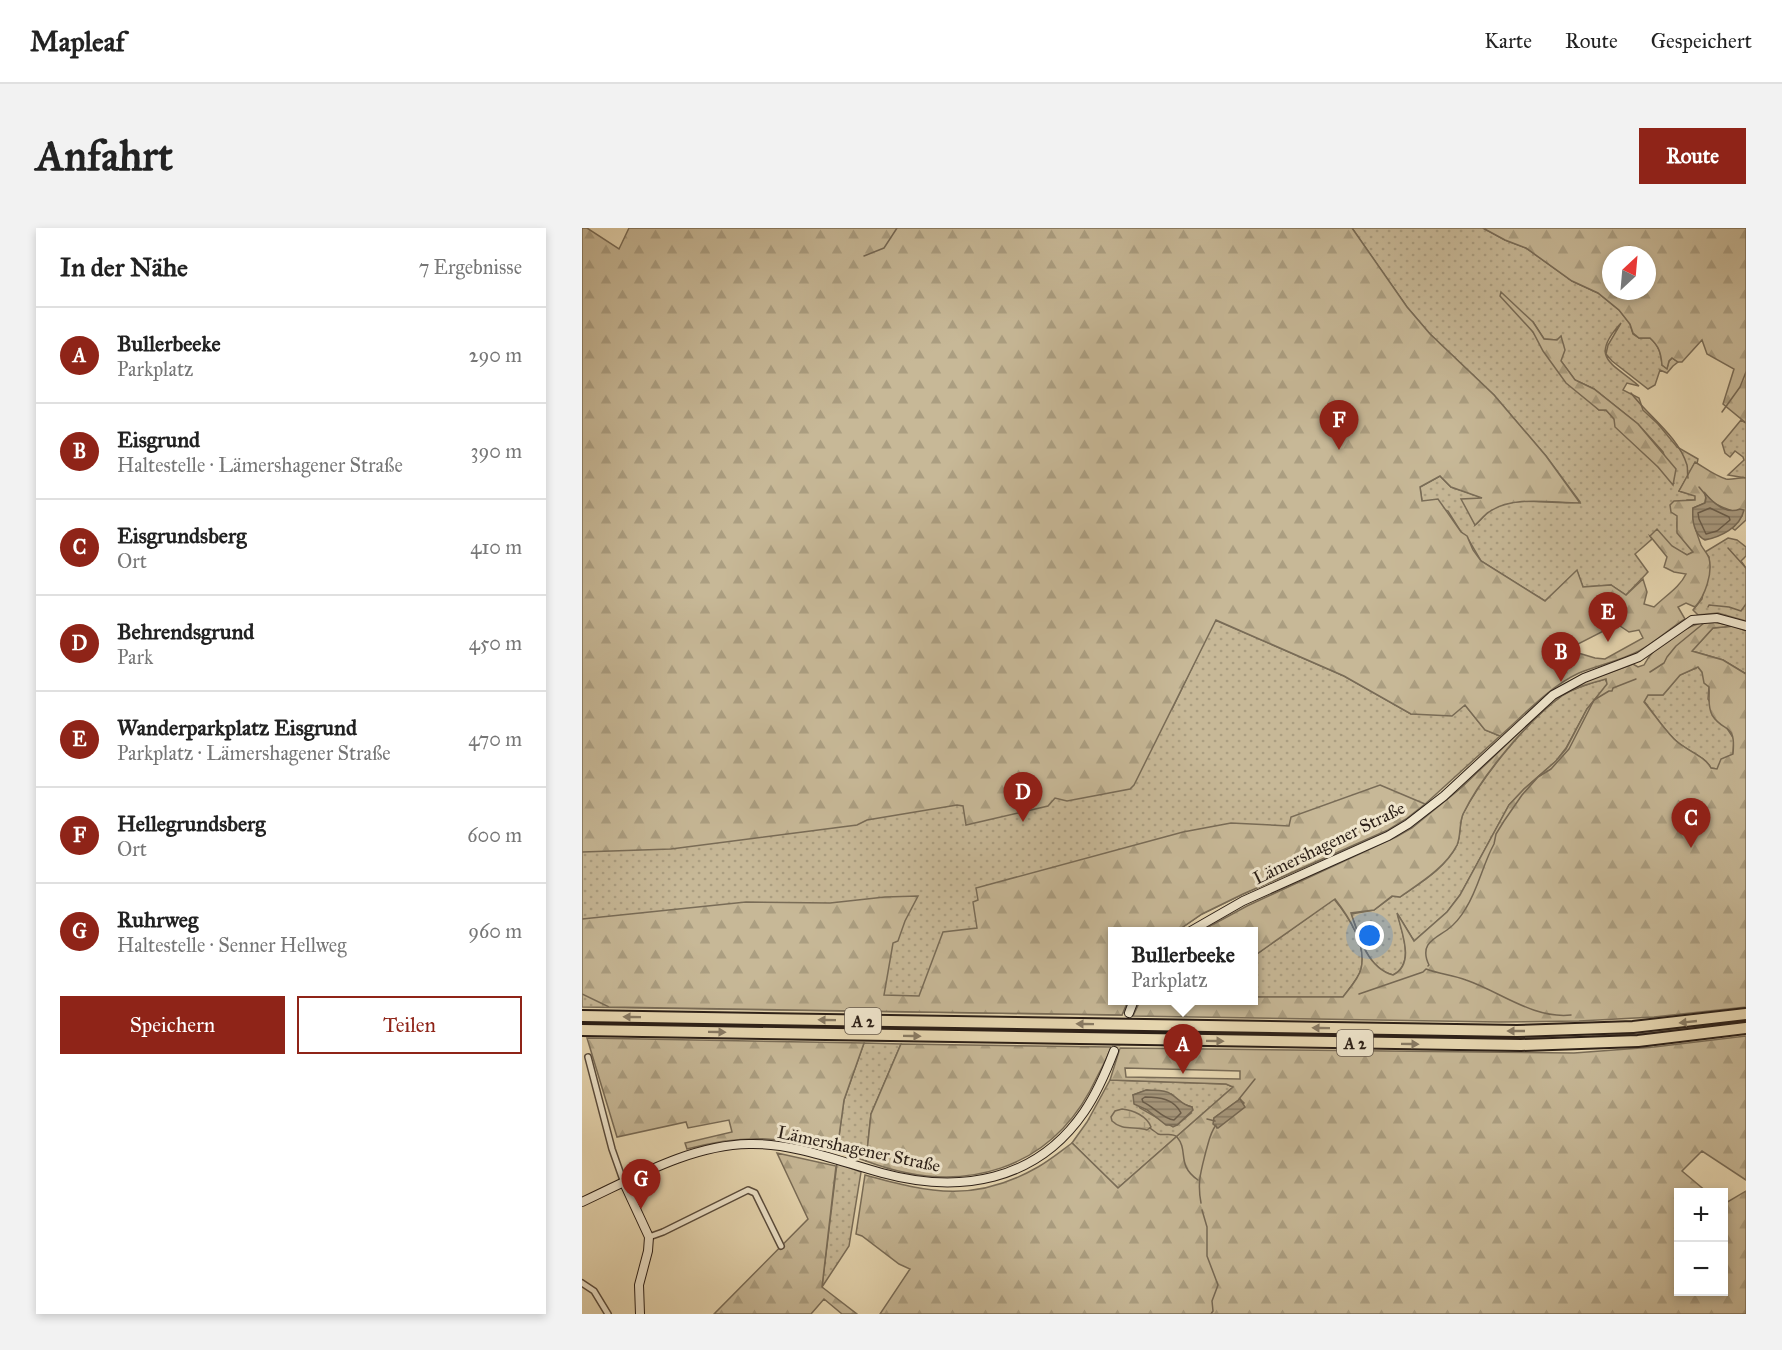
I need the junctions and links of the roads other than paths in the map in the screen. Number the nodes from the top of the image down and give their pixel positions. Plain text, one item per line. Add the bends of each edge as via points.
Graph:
1 (1746, 626) edge
2 (1198, 927) edge
3 (1132, 1005) edge
4 (1129, 1013) tunnel mouth
5 (1746, 1014) edge
6 (582, 1016) edge
7 (1746, 1029) edge
8 (582, 1030) edge
9 (1114, 1051) tunnel mouth
10 (588, 1057) dead end
11 (624, 1183) junction
12 (582, 1202) edge
13 (649, 1237) junction
14 (781, 1246) dead end
15 (582, 1283) edge
16 (608, 1314) edge
17 (640, 1314) edge

1 - 2 main road, Lämershagener Straße via 1717,618 1692,620 1639,657 1569,685 1553,694 1460,782 1408,824 1243,901
3 - 4 main road
5 -> 6 highway, A 2 via 1574,1030
8 -> 7 highway, A 2 via 1458,1045 1574,1044
9 - 11 main road, Lämershagener Straße via 1093,1097 1065,1135 1035,1159 999,1176 960,1183 930,1183 780,1146 750,1144 702,1151
10 - 11 street
11 - 12 main road, Lämershagener Straße
11 - 13 main road
13 - 14 street via 748,1190 755,1193
13 - 17 main road via 639,1285
15 - 16 street via 594,1291

